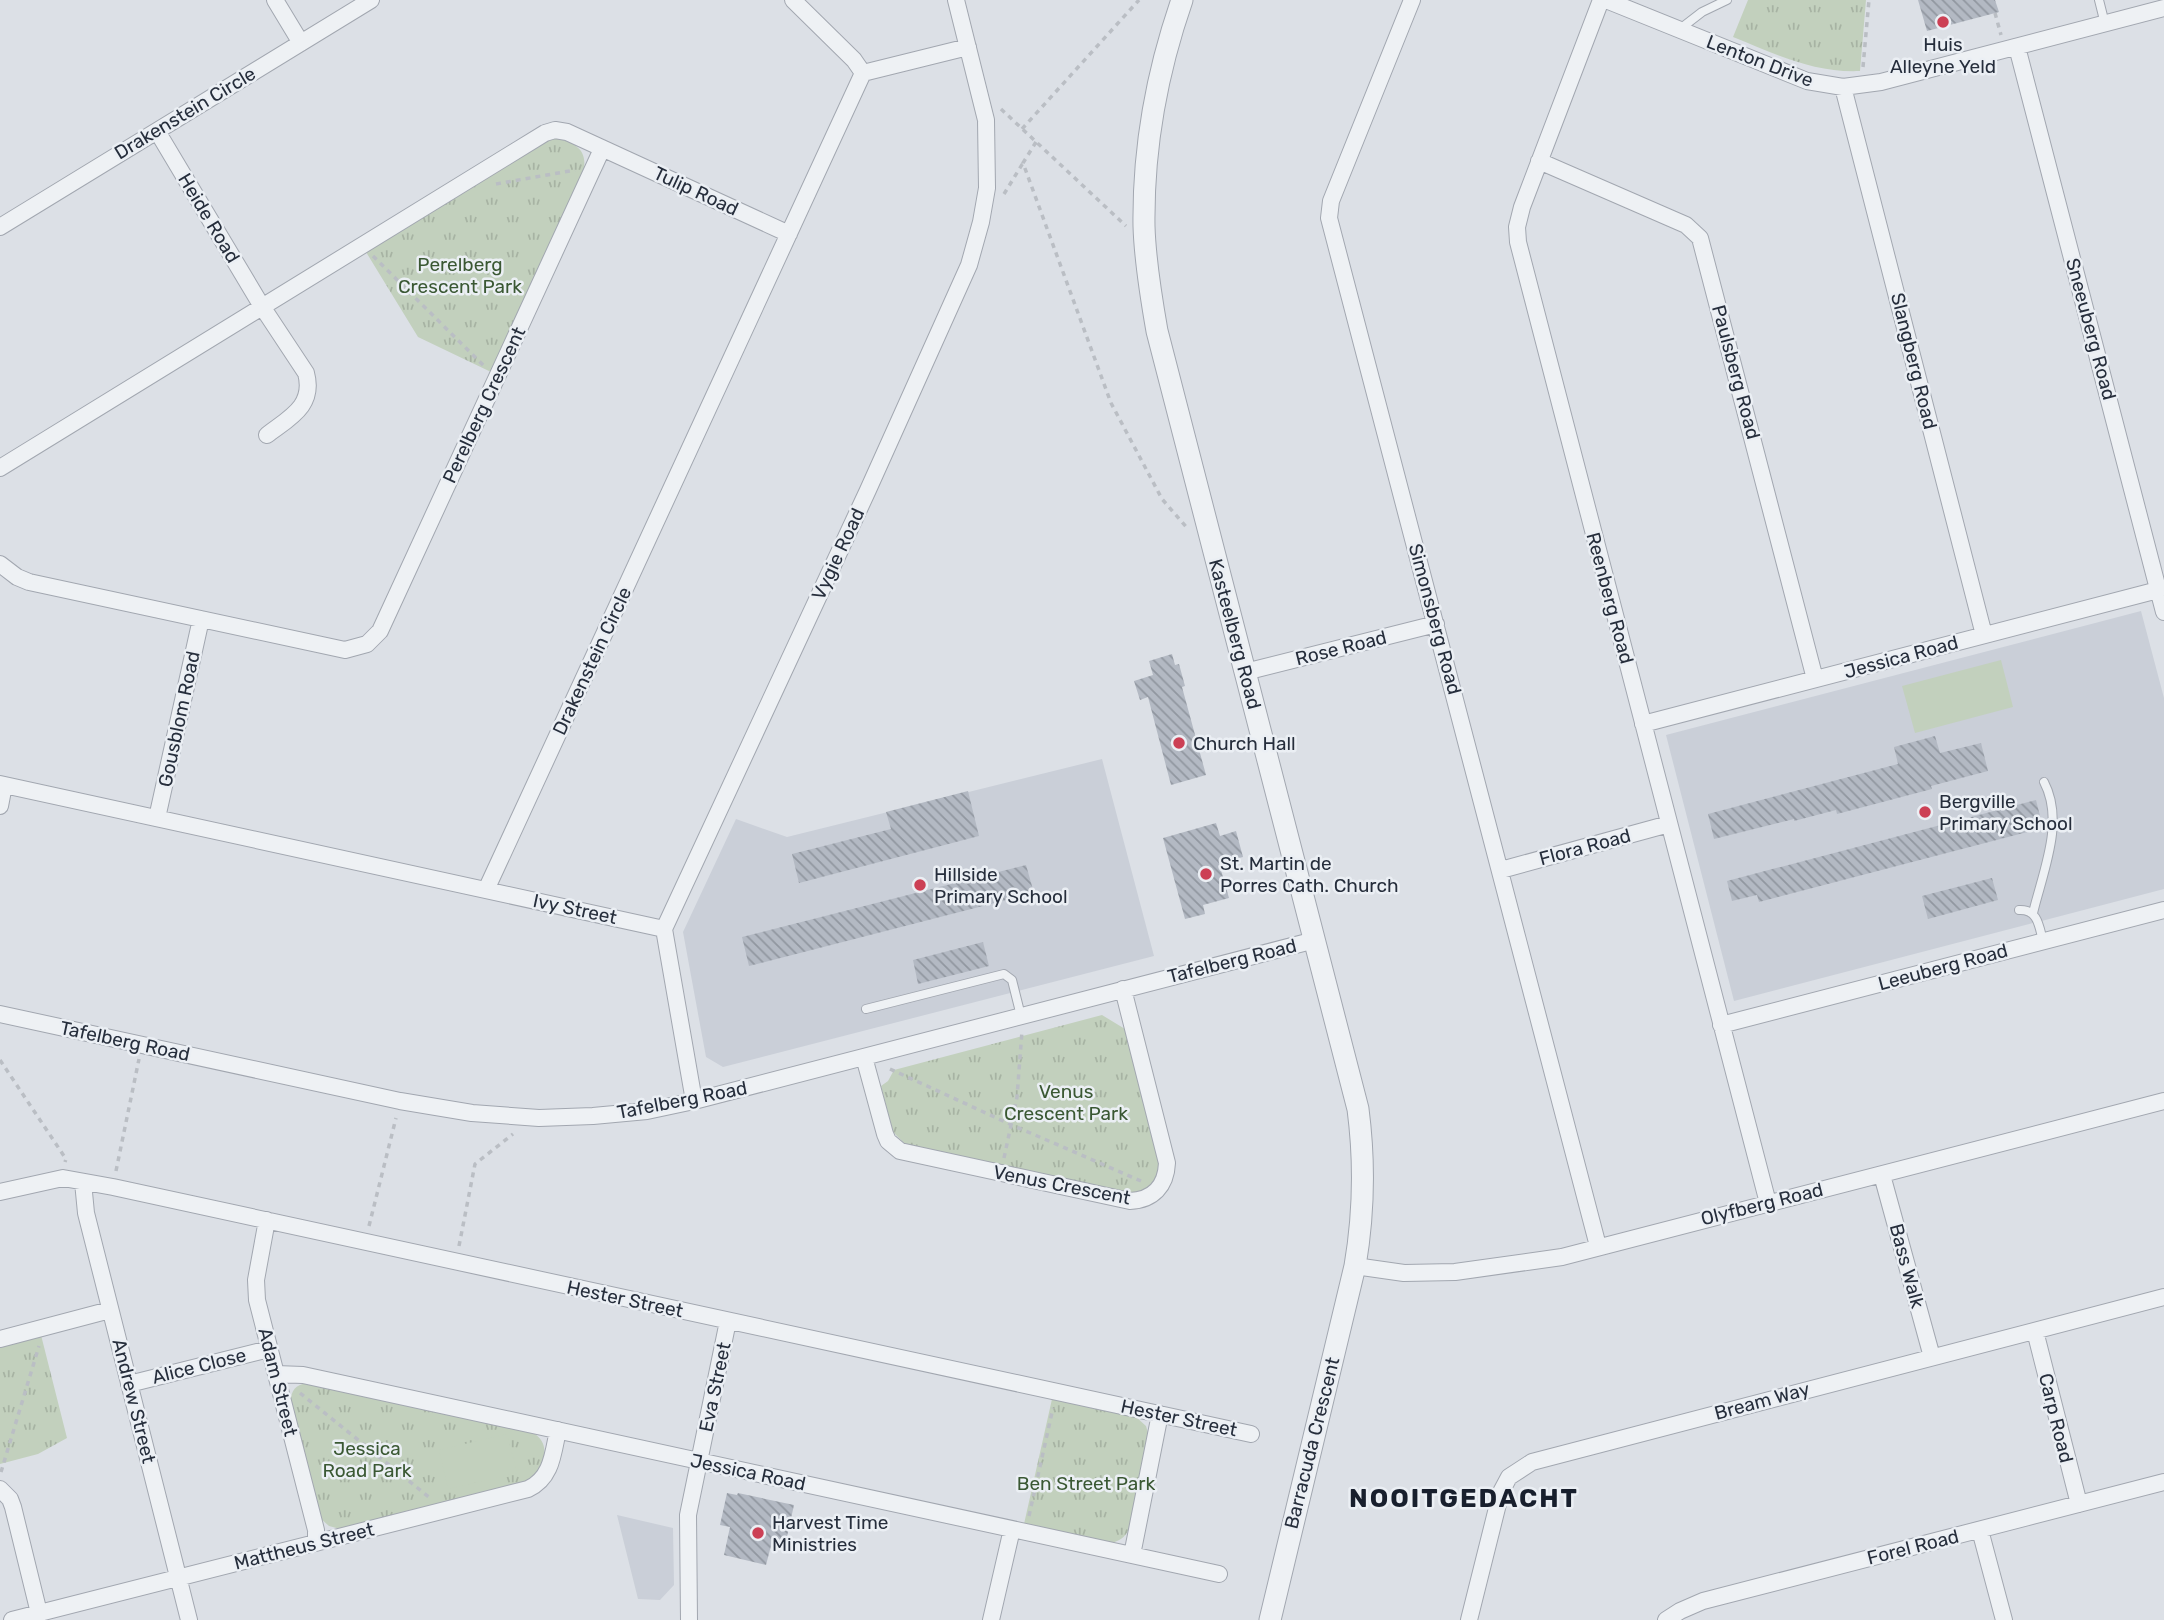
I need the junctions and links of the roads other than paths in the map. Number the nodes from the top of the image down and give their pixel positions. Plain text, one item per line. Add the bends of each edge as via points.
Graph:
1 (275, 0) edge
2 (371, 0) edge
3 (793, 0) edge
4 (956, 0) edge
5 (1182, 0) edge
6 (1412, 0) edge
7 (1603, 0) edge
8 (1727, 0) edge
9 (2099, 0) edge
10 (2164, 8) edge
11 (2105, 24) junction
12 (1679, 29) junction
13 (301, 43) junction
14 (968, 47) junction
15 (2017, 47) junction
16 (863, 73) junction
17 (1843, 87) junction
18 (157, 131) junction
19 (603, 149) junction
20 (1539, 161) junction
21 (0, 227) edge
22 (789, 234) junction
23 (261, 305) junction
24 (267, 435) dead end
25 (0, 468) edge
26 (0, 564) edge
27 (2158, 590) junction
28 (2164, 612) edge
29 (201, 619) junction
30 (1436, 624) junction
31 (1984, 635) junction
32 (1245, 672) junction
33 (1815, 679) junction
34 (1643, 724) junction
35 (2044, 782) dead end
36 (2, 784) edge
37 (0, 806) edge
38 (157, 818) junction
39 (1669, 824) junction
40 (1501, 870) junction
41 (486, 890) junction
42 (2164, 910) edge
43 (2019, 911) dead end
44 (2033, 913) junction
45 (664, 929) junction
46 (1315, 940) junction
47 (2043, 941) junction
48 (1123, 989) junction
49 (866, 1009) dead end
50 (0, 1014) edge
51 (1021, 1016) junction
52 (1721, 1025) junction
53 (866, 1065) junction
54 (694, 1101) junction
55 (2164, 1101) edge
56 (1882, 1175) junction
57 (83, 1182) junction
58 (0, 1192) edge
59 (1768, 1203) junction
60 (267, 1220) junction
61 (1598, 1246) junction
62 (1355, 1266) junction
63 (2164, 1297) edge
64 (110, 1310) junction
65 (728, 1321) junction
66 (2035, 1331) junction
67 (0, 1339) edge
68 (269, 1349) junction
69 (1932, 1357) junction
70 (276, 1374) junction
71 (129, 1384) junction
72 (1160, 1414) junction
73 (558, 1430) junction
74 (1251, 1434) dead end
75 (699, 1461) junction
76 (2164, 1482) edge
77 (0, 1489) edge
78 (2079, 1504) junction
79 (1019, 1530) junction
80 (1980, 1530) junction
81 (316, 1543) junction
82 (1132, 1555) junction
83 (1219, 1574) dead end
84 (178, 1577) junction
85 (33, 1616) edge
86 (12, 1620) edge
87 (189, 1620) edge
88 (689, 1620) edge
89 (990, 1620) edge
90 (1270, 1620) edge
91 (1469, 1620) edge
92 (1666, 1620) edge
93 (2004, 1620) edge

1 - 13 street
2 - 13 street, Drakenstein Circle
3 - 16 street
4 - 14 street, Vygie Road
5 - 32 street, Kasteelberg Road via 1159,81 1147,166 1144,226 1149,289
6 - 30 street, Simonsberg Road via 1331,201 1329,218
7 - 12 street, Lenton Drive
7 - 20 street, Reenberg Road
8 - 12 lane
9 - 11 lane
10 - 11 street, Lenton Drive
11 - 15 street, Lenton Drive
12 - 17 street, Lenton Drive via 1807,81
13 - 18 street, Drakenstein Circle
14 - 16 street
14 - 45 street, Vygie Road via 986,120 988,154 987,188 969,265
15 - 17 street, Lenton Drive
15 - 27 street, Sneeuberg Road
16 - 22 street, Drakenstein Circle
17 - 31 street, Slangberg Road
18 - 21 street, Drakenstein Circle
18 - 23 street, Heide Road
19 - 22 street, Tulip Road
19 - 23 street via 567,132 545,133
19 - 29 street, Perelberg Crescent via 374,639 345,650
20 - 33 street, Paulsberg Road via 1686,225 1700,237
20 - 34 street, Reenberg Road via 1518,216 1518,242
22 - 41 street, Drakenstein Circle
23 - 24 street, Heide Road via 308,382 303,408
23 - 25 street
26 - 29 street, Perelberg Crescent via 29,582
27 - 28 street, Sneeuberg Road
27 - 31 street, Jessica Road
29 - 38 street, Gousblom Road
30 - 32 street, Rose Road
30 - 40 street, Simonsberg Road
31 - 33 street, Jessica Road
32 - 46 street, Kasteelberg Road
33 - 34 street, Jessica Road
34 - 39 street, Reenberg Road
35 - 44 lane via 2054,818
36 - 37 street
36 - 38 street
38 - 41 street
39 - 40 street, Flora Road
39 - 52 street, Reenberg Road
40 - 61 street, Simonsberg Road
41 - 45 street, Ivy Street
42 - 47 street, Leeuberg Road
43 - 44 lane
44 - 47 lane
45 - 54 street
46 - 48 street, Tafelberg Road
46 - 62 street, Kasteelberg Road via 1362,1140 1363,1202
47 - 52 street, Leeuberg Road
48 - 51 street, Tafelberg Road
48 - 53 street, Venus Crescent via 1167,1163 1159,1188 1146,1198 1130,1201 908,1154 893,1146 885,1134
49 - 51 lane via 1004,974 1012,980
50 - 54 street, Tafelberg Road via 472,1113 539,1118 620,1114
51 - 53 street, Tafelberg Road
52 - 59 street, Reenberg Road
53 - 54 street, Tafelberg Road
55 - 56 street, Olyfberg Road
56 - 59 street, Olyfberg Road
56 - 69 street, Bass Walk
57 - 58 street, Hester Street via 63,1178
57 - 60 street, Hester Street
57 - 64 street, Andrew Street
59 - 61 street, Olyfberg Road
60 - 65 street, Hester Street
60 - 68 street, Adam Street via 256,1290
61 - 62 street, Olyfberg Road via 1562,1257 1455,1272 1404,1273
62 - 90 street, Barracuda Crescent
63 - 66 street, Bream Way
64 - 67 street
64 - 71 street, Andrew Street
65 - 72 street, Hester Street
65 - 75 street, Eva Street
66 - 69 street, Bream Way
66 - 78 street, Carp Road
68 - 70 street, Adam Street
68 - 71 street, Alice Close
69 - 91 street, Bream Way via 1532,1462 1509,1477 1501,1492
70 - 73 street, Jessica Road via 303,1375
70 - 81 street, Adam Street
71 - 84 street, Andrew Street
72 - 74 street, Hester Street
72 - 82 street
73 - 75 street, Jessica Road
73 - 81 street, Mattheus Street via 548,1471 539,1484
75 - 79 street, Jessica Road
75 - 88 street, Eva Street via 687,1530
76 - 78 street, Forel Road
77 - 85 street via 13,1507
78 - 80 street, Forel Road
79 - 82 street, Jessica Road
79 - 89 street
80 - 92 street, Forel Road via 1703,1601
80 - 93 street
81 - 84 street, Mattheus Street
82 - 83 street, Jessica Road
84 - 85 street, Mattheus Street
84 - 87 street, Andrew Street
85 - 86 street, Mattheus Street

